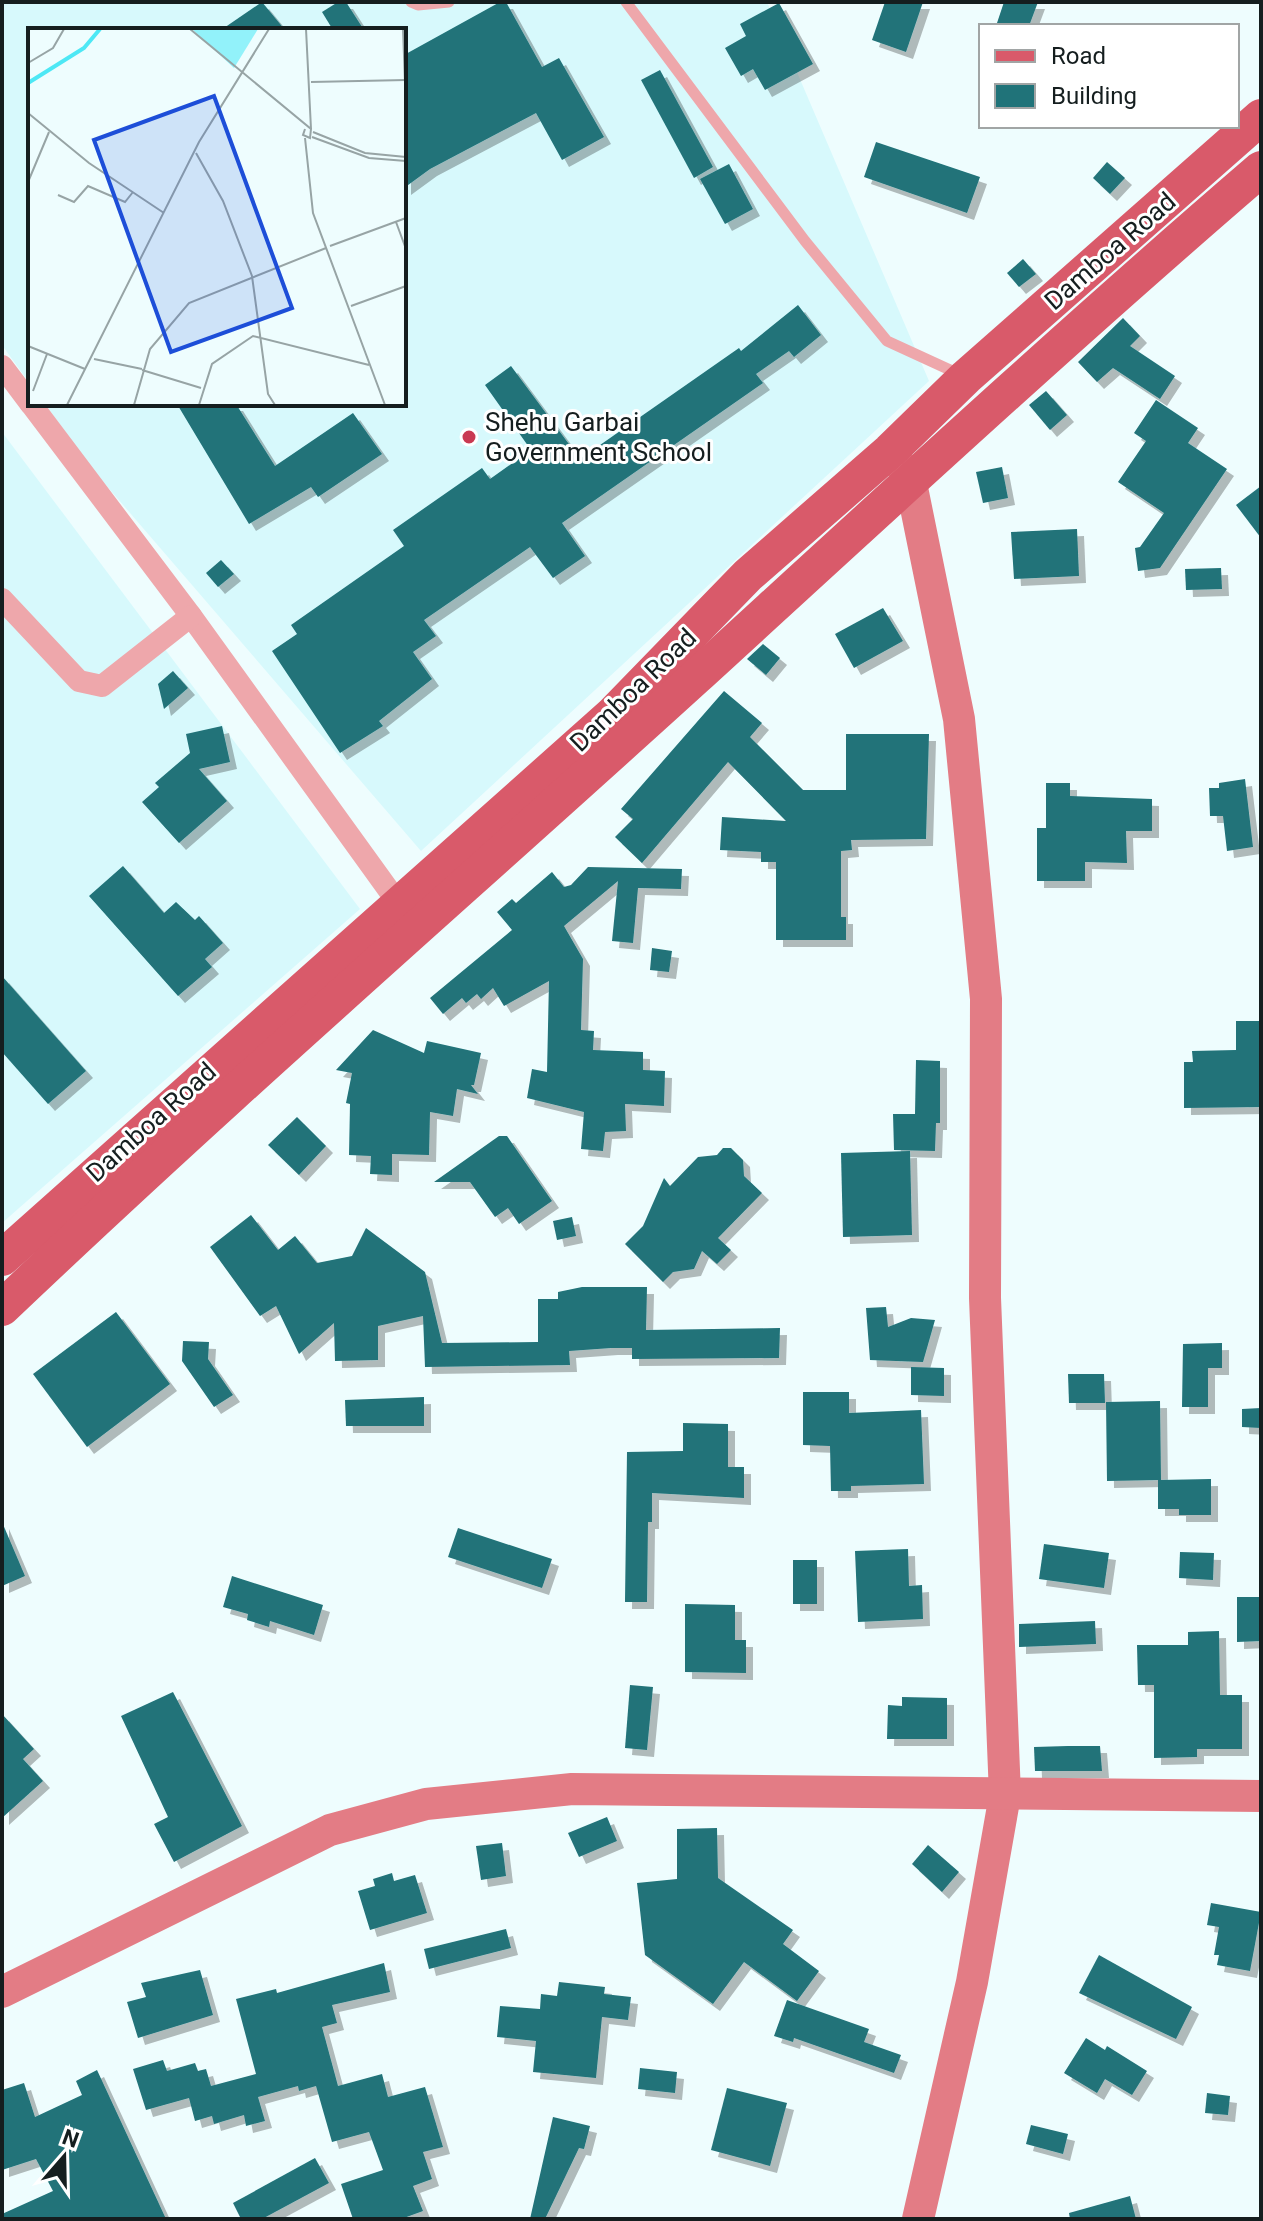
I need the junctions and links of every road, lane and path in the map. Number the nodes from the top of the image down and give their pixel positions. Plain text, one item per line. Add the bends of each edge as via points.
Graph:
1 (411, 2) edge
2 (449, 2) edge
3 (626, 2) edge
4 (1261, 117) edge
5 (1261, 169) edge
6 (2, 366) edge
7 (966, 377) junction
8 (28, 401) edge
9 (32, 406) edge
10 (900, 464) junction
11 (2, 599) edge
12 (191, 616) junction
13 (407, 915) junction
14 (2, 1258) edge
15 (2, 1308) edge
16 (1005, 1795) junction
17 (1261, 1796) edge
18 (2, 1992) edge
19 (918, 2219) edge

1 - 2 lane
3 - 7 lane via 887,341
4 - 7 main road, Damboa Road
5 - 10 main road, Damboa Road
6 - 8 street
7 - 10 main road, Damboa Road
9 - 12 street
10 - 13 main road, Damboa Road via 748,575
10 - 16 street via 959,719 986,999 985,1298
11 - 12 street via 79,681 102,686
12 - 13 street
13 - 14 main road, Damboa Road
13 - 15 main road, Damboa Road
16 - 17 street
16 - 18 street via 572,1789 426,1804 330,1830
16 - 19 street via 972,1982

